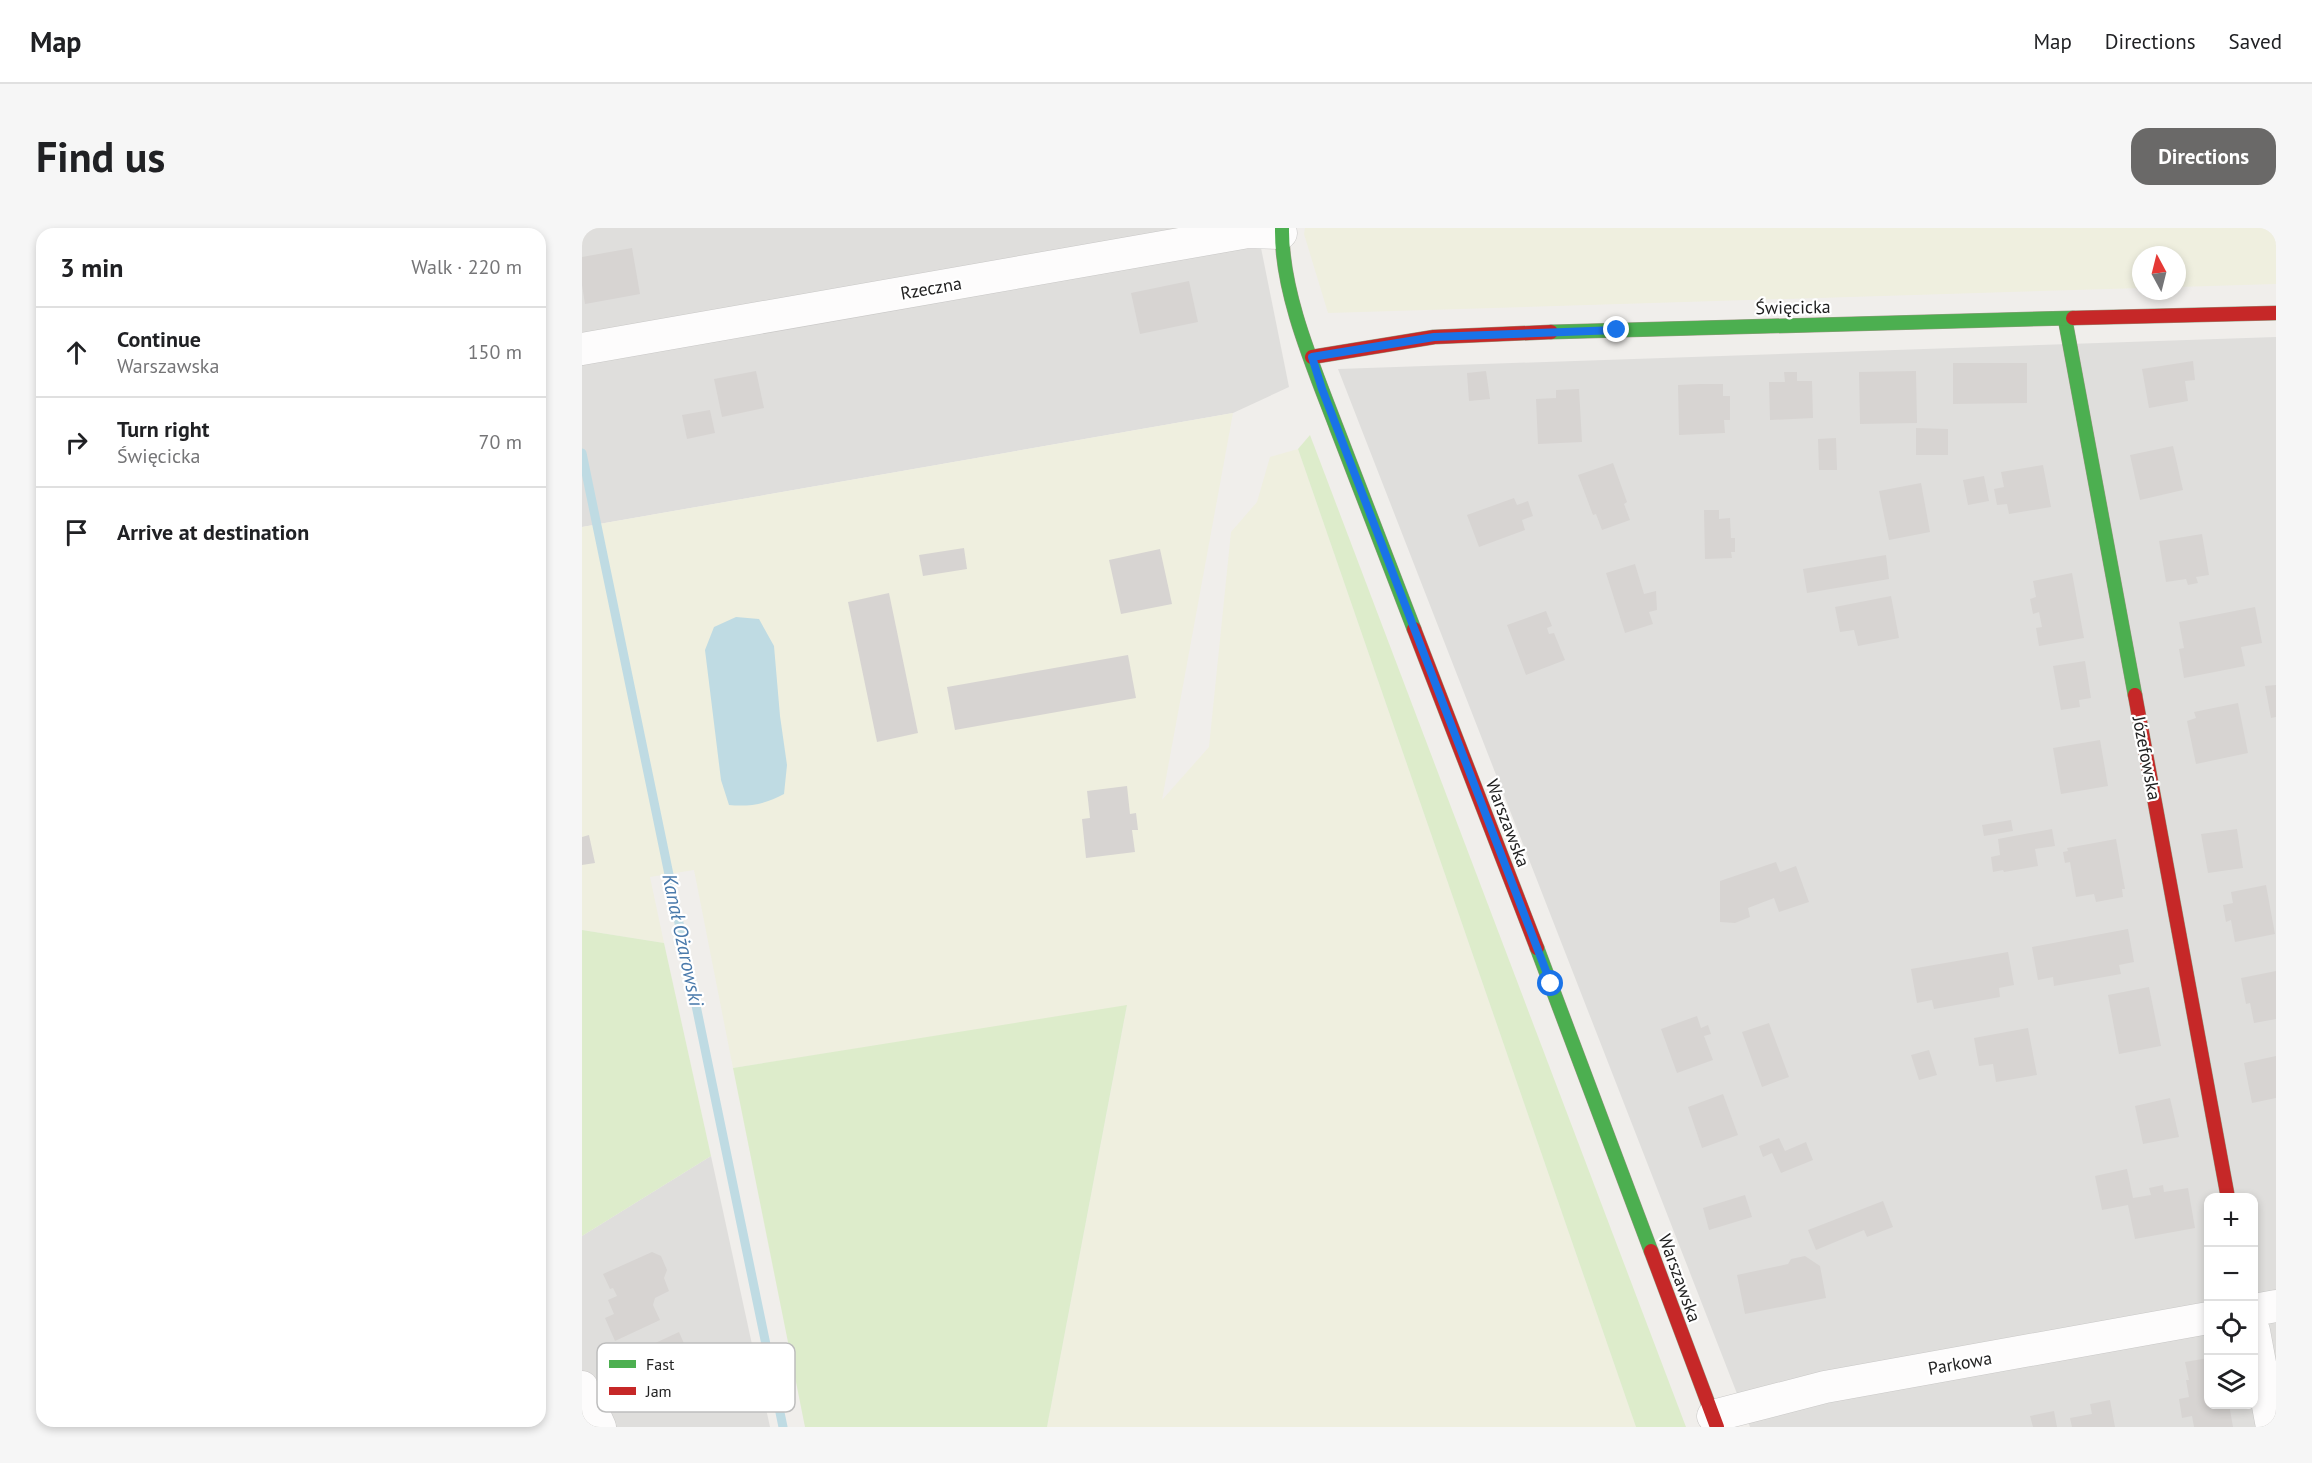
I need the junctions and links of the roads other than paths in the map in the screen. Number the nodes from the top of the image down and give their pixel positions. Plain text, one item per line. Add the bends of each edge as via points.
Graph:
1 (1281, 231) edge
2 (2276, 313) edge
3 (2065, 319) junction
4 (582, 349) edge
5 (1312, 357) junction
6 (2228, 1193) edge
7 (2276, 1306) edge
8 (2258, 1309) edge
9 (2204, 1319) edge
10 (2258, 1355) edge
11 (582, 1387) edge
12 (1715, 1422) edge
13 (600, 1427) edge
14 (2272, 1427) edge

1 - 4 street, Rzeczna via 1248,232
1 - 5 street, Warszawska via 1284,264
2 - 3 street, Święcicka
3 - 5 street, Święcicka via 1434,337
3 - 6 street, Józefowska
5 - 12 street, Warszawska
7 - 8 street
9 - 12 street, Parkowa via 1825,1387
10 - 14 street
11 - 13 street

